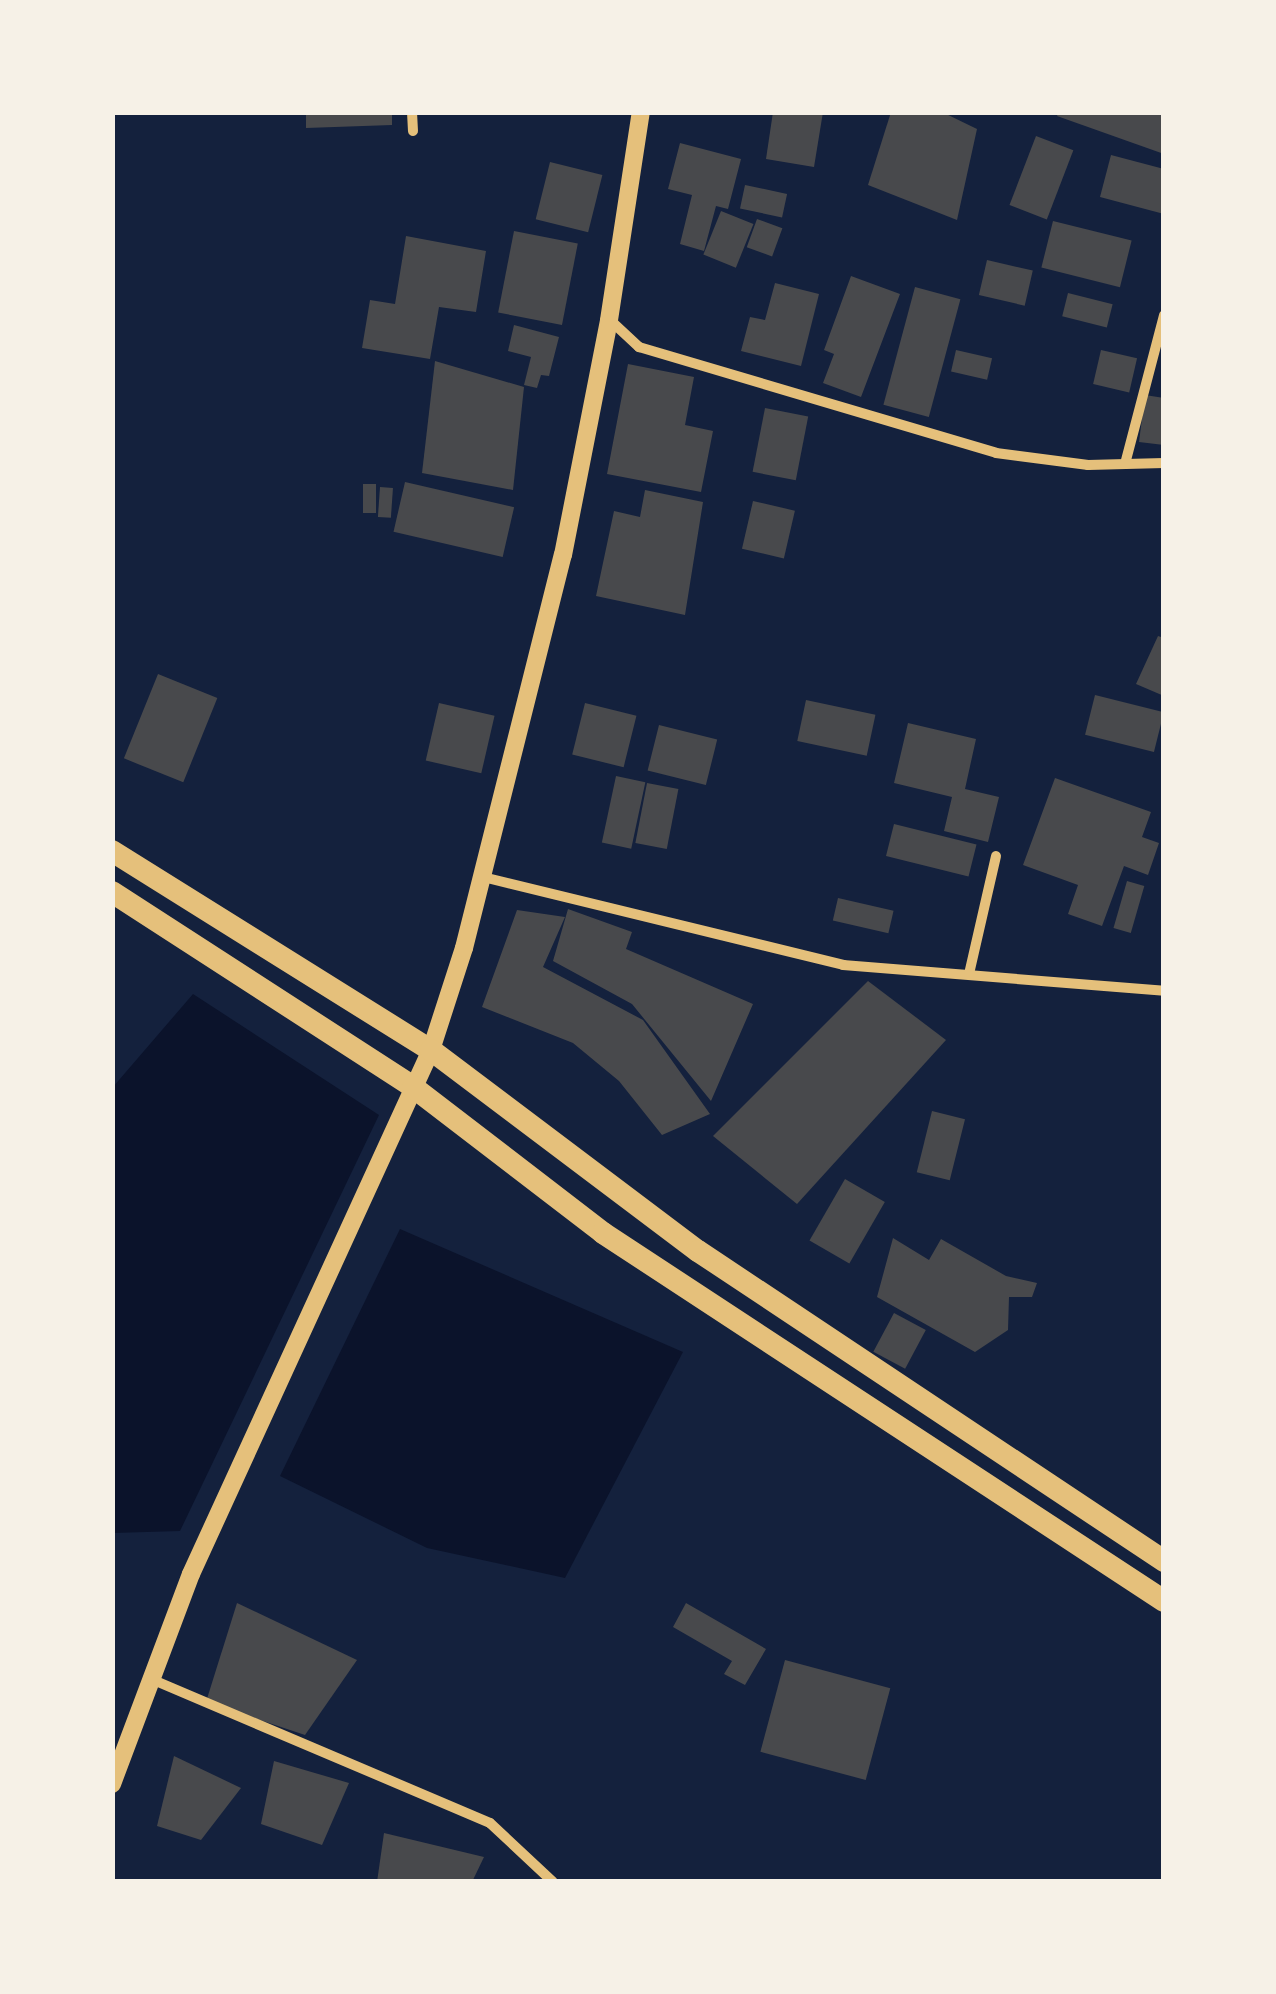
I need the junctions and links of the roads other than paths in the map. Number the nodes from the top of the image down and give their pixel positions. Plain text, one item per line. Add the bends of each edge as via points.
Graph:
1 (412, 112) edge
2 (640, 112) edge
3 (412, 131) dead end
4 (1164, 315) edge
5 (609, 320) junction
6 (1164, 462) edge
7 (1125, 464) junction
8 (112, 851) edge
9 (996, 856) dead end
10 (483, 878) junction
11 (112, 892) edge
12 (969, 974) junction
13 (1164, 991) edge
14 (430, 1050) junction
15 (413, 1087) junction
16 (1164, 1561) edge
17 (1164, 1601) edge
18 (150, 1678) junction
19 (112, 1784) edge
20 (552, 1882) edge

1 - 3 street
2 - 5 street
4 - 7 street
5 - 7 street via 640,347 996,453
5 - 10 street via 539,667
6 - 7 street
8 - 14 highway
9 - 12 street
10 - 12 street via 843,965
10 - 14 street
11 - 15 highway
12 - 13 street
14 - 15 street
14 - 16 highway via 698,1250
15 - 17 highway via 603,1233
15 - 18 street
18 - 19 street
18 - 20 street via 490,1823

